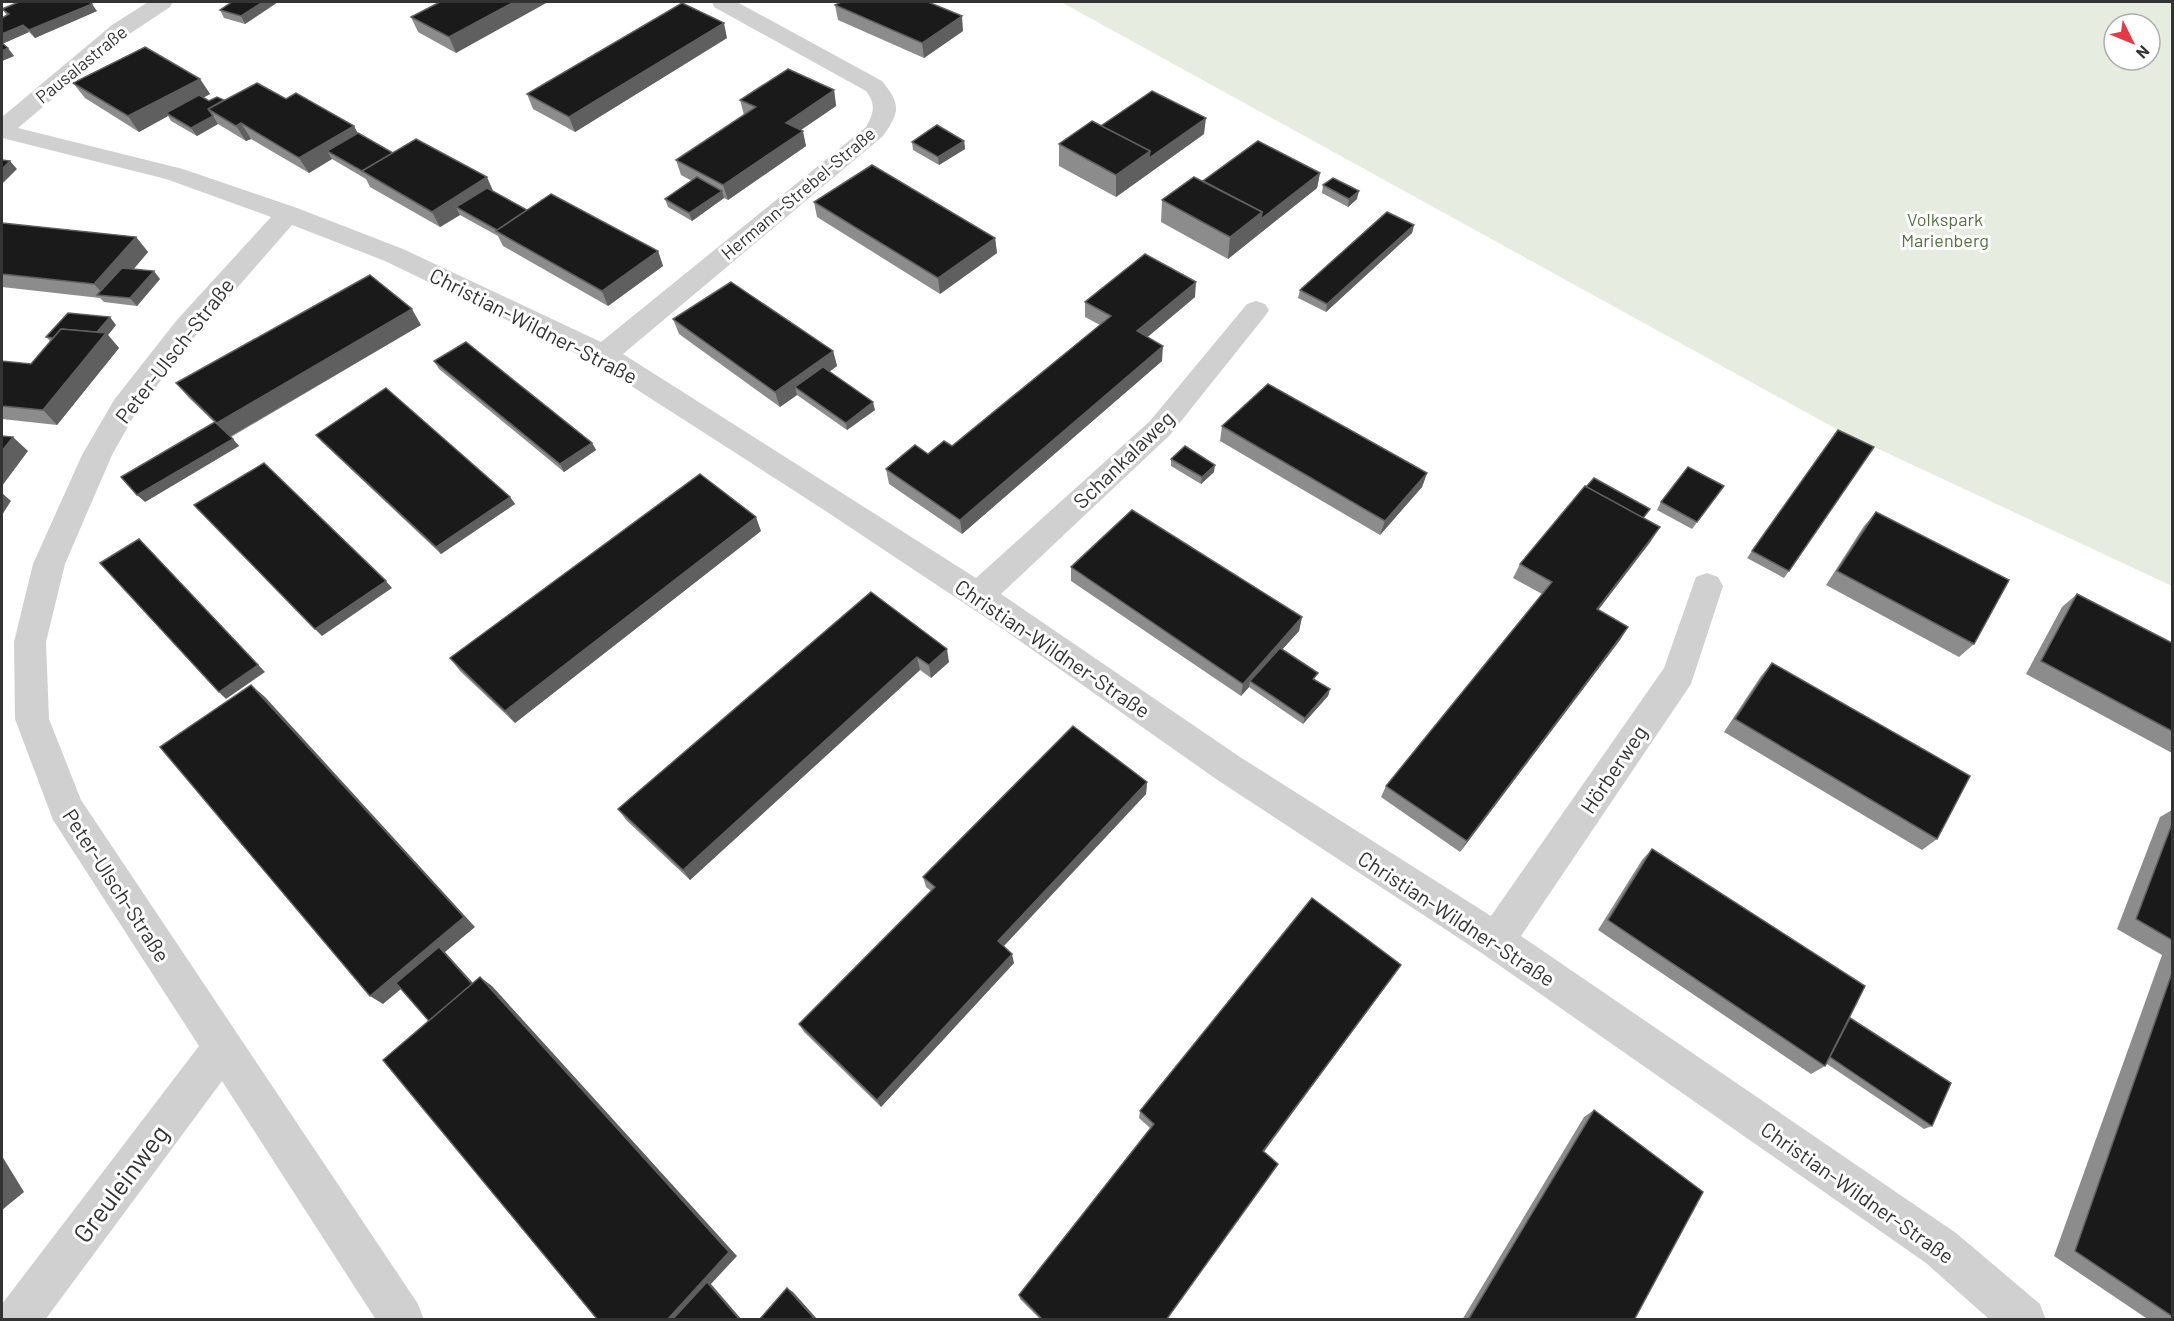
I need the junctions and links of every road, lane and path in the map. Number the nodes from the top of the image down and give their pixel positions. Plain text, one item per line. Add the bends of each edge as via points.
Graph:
1 (162, 2) edge
2 (722, 2) edge
3 (2, 130) edge
4 (288, 214) junction
5 (1256, 310) dead end
6 (604, 355) junction
7 (1707, 586) dead end
8 (978, 596) junction
9 (1496, 941) junction
10 (223, 1047) junction
11 (16, 1320) edge
12 (402, 1320) edge
13 (2024, 1320) edge

1 - 3 street, Pausalastraße via 120,30
2 - 6 street, Hermann-Strebel-Straße via 874,86 885,99 886,113 875,131
3 - 4 street, Christian-Wildner-Straße via 174,174
4 - 6 street, Christian-Wildner-Straße via 394,255
4 - 10 street, Peter-Ulsch-Straße via 186,328 124,407 97,455 49,564 30,642 32,719 66,809
5 - 8 street, Schankalaweg via 1160,428
6 - 8 street, Christian-Wildner-Straße
7 - 9 street, Hörberweg via 1678,674
8 - 9 street, Christian-Wildner-Straße via 1228,768
9 - 13 street, Christian-Wildner-Straße via 1941,1248
10 - 11 street, Greuleinweg
10 - 12 street, Peter-Ulsch-Straße

